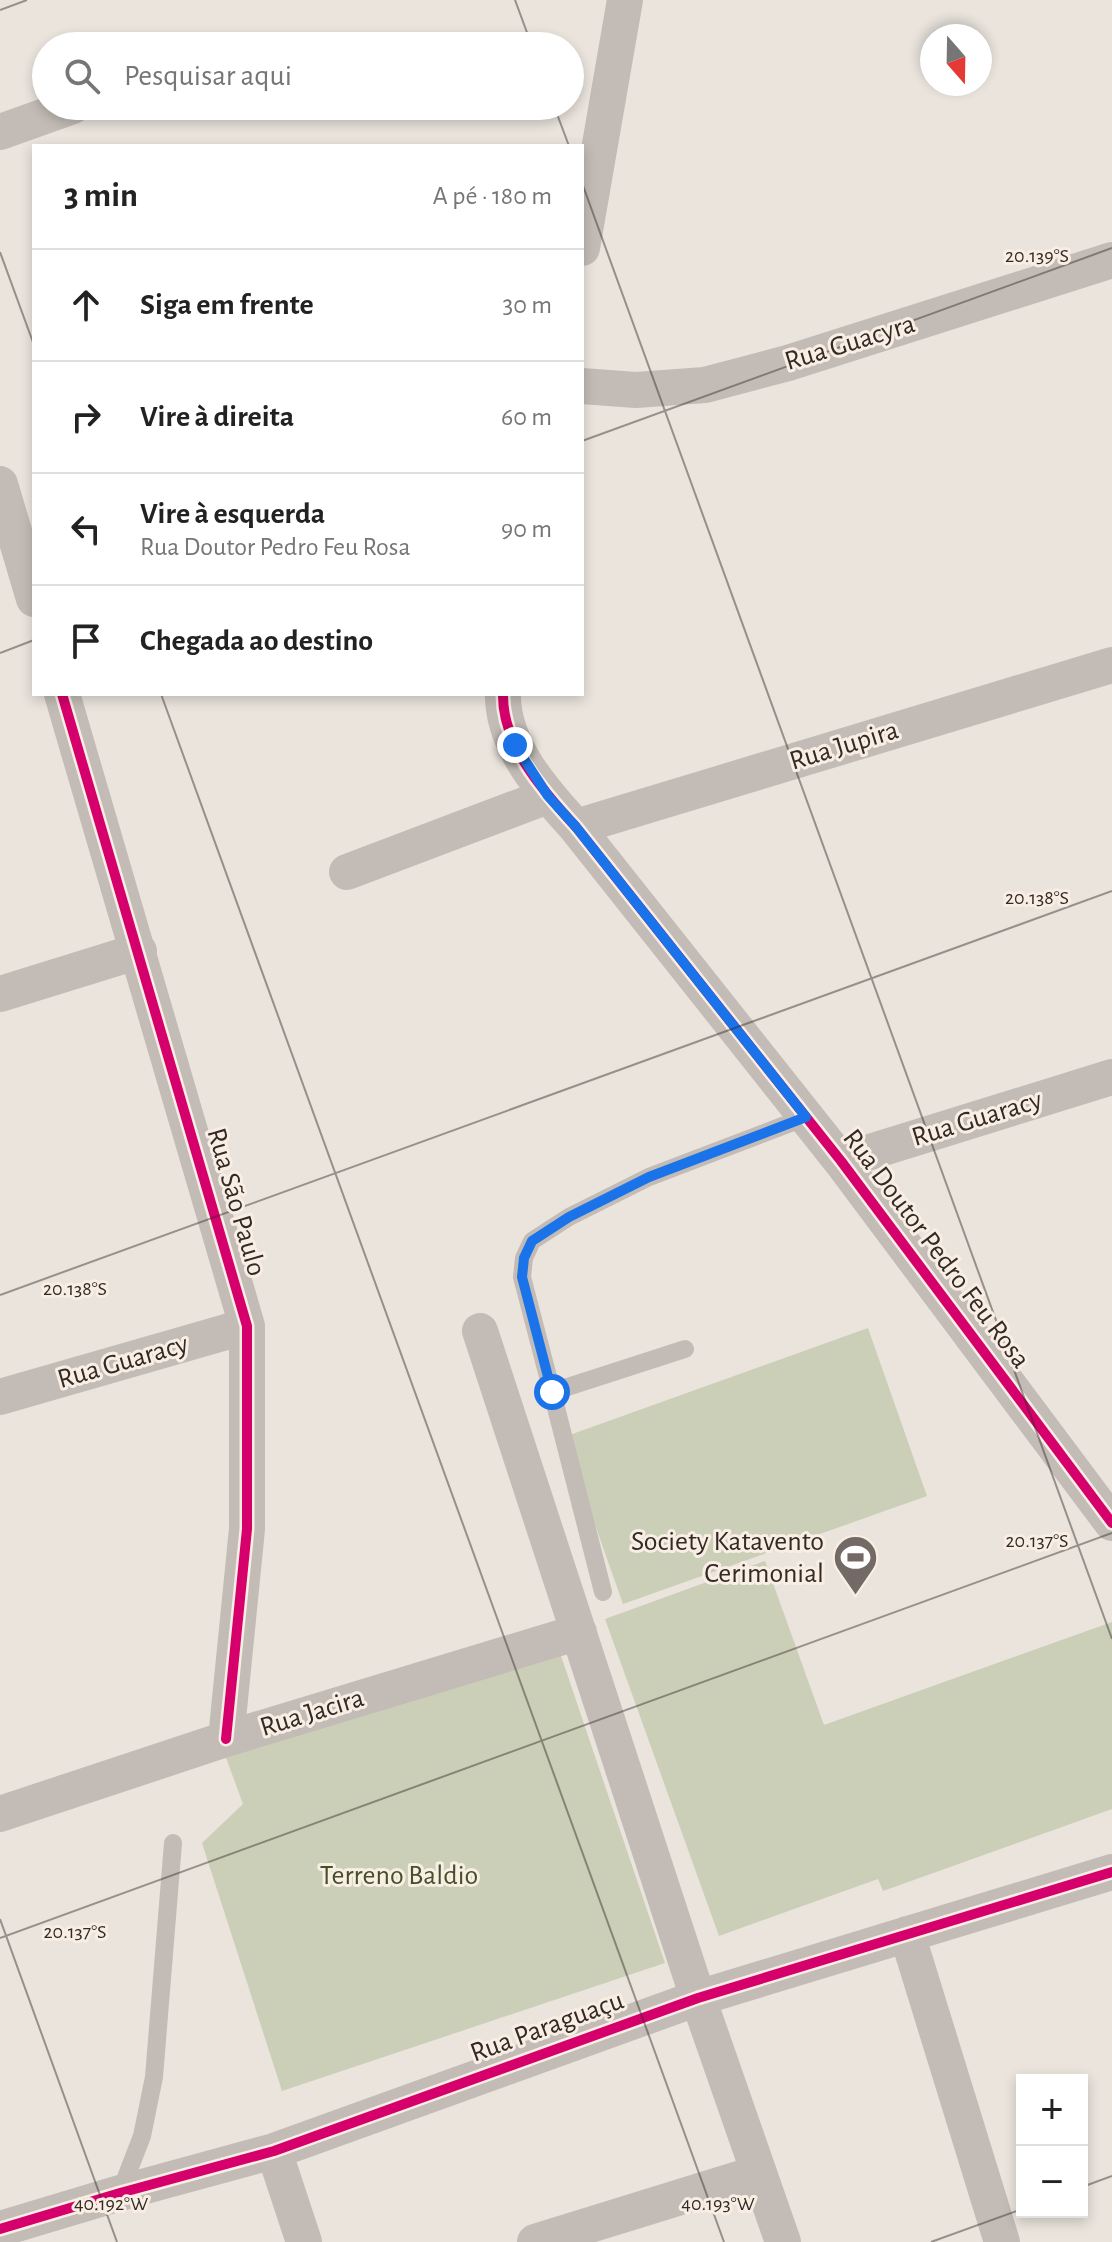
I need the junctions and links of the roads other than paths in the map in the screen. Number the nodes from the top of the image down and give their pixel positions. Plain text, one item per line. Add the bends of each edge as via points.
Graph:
1 (628, 1) edge
2 (34, 120) edge
3 (0, 132) edge
4 (584, 237) edge
5 (1112, 260) edge
6 (584, 386) edge
7 (0, 484) edge
8 (19, 559) edge
9 (32, 594) edge
10 (1112, 665) edge
11 (63, 696) edge
12 (503, 696) edge
13 (548, 796) junction
14 (576, 827) junction
15 (347, 872) dead end
16 (139, 951) junction
17 (0, 994) edge
18 (1112, 1077) edge
19 (806, 1117) junction
20 (841, 1161) junction
21 (247, 1326) junction
22 (480, 1331) dead end
23 (685, 1349) dead end
24 (552, 1392) junction
25 (0, 1397) edge
26 (1098, 1483) edge
27 (1112, 1523) edge
28 (603, 1592) dead end
29 (579, 1632) junction
30 (226, 1739) junction
31 (0, 1814) edge
32 (173, 1843) dead end
33 (1112, 1872) edge
34 (907, 1934) junction
35 (698, 1998) junction
36 (274, 2151) junction
37 (758, 2173) junction
38 (120, 2193) junction
39 (0, 2229) edge
40 (304, 2242) edge
41 (535, 2242) edge
42 (783, 2242) edge
43 (1002, 2242) edge

1 - 4 street
2 - 3 street
5 - 6 street, Rua Guacyra via 705,385 636,390
7 - 8 street
8 - 9 street
10 - 14 street, Rua Jupira
11 - 16 street, Rua São Paulo
12 - 13 street, Rua Doutor Pedro Feu Rosa via 509,733
13 - 14 street, Rua Doutor Pedro Feu Rosa
13 - 15 street
14 - 19 street, Rua Doutor Pedro Feu Rosa
16 - 17 street
16 - 21 street, Rua São Paulo
18 - 20 street, Rua Guaracy
19 - 20 street, Rua Doutor Pedro Feu Rosa
19 - 24 lane via 649,1177 532,1241 522,1277
20 - 26 street, Rua Doutor Pedro Feu Rosa
21 - 25 street, Rua Guaracy
21 - 30 street, Rua São Paulo via 247,1529
22 - 29 street
23 - 24 lane
24 - 28 lane
26 - 27 street, Rua Doutor Pedro Feu Rosa
29 - 30 street, Rua Jacira
29 - 35 street
30 - 31 street, Rua Jacira
32 - 38 lane via 154,2077 142,2136
33 - 34 street, Rua Paraguaçu
34 - 35 street, Rua Paraguaçu
34 - 43 street
35 - 36 street, Rua Paraguaçu
35 - 37 street
36 - 38 street, Rua Paraguaçu
36 - 40 street
37 - 41 street
37 - 42 street
38 - 39 street, Rua Paraguaçu

